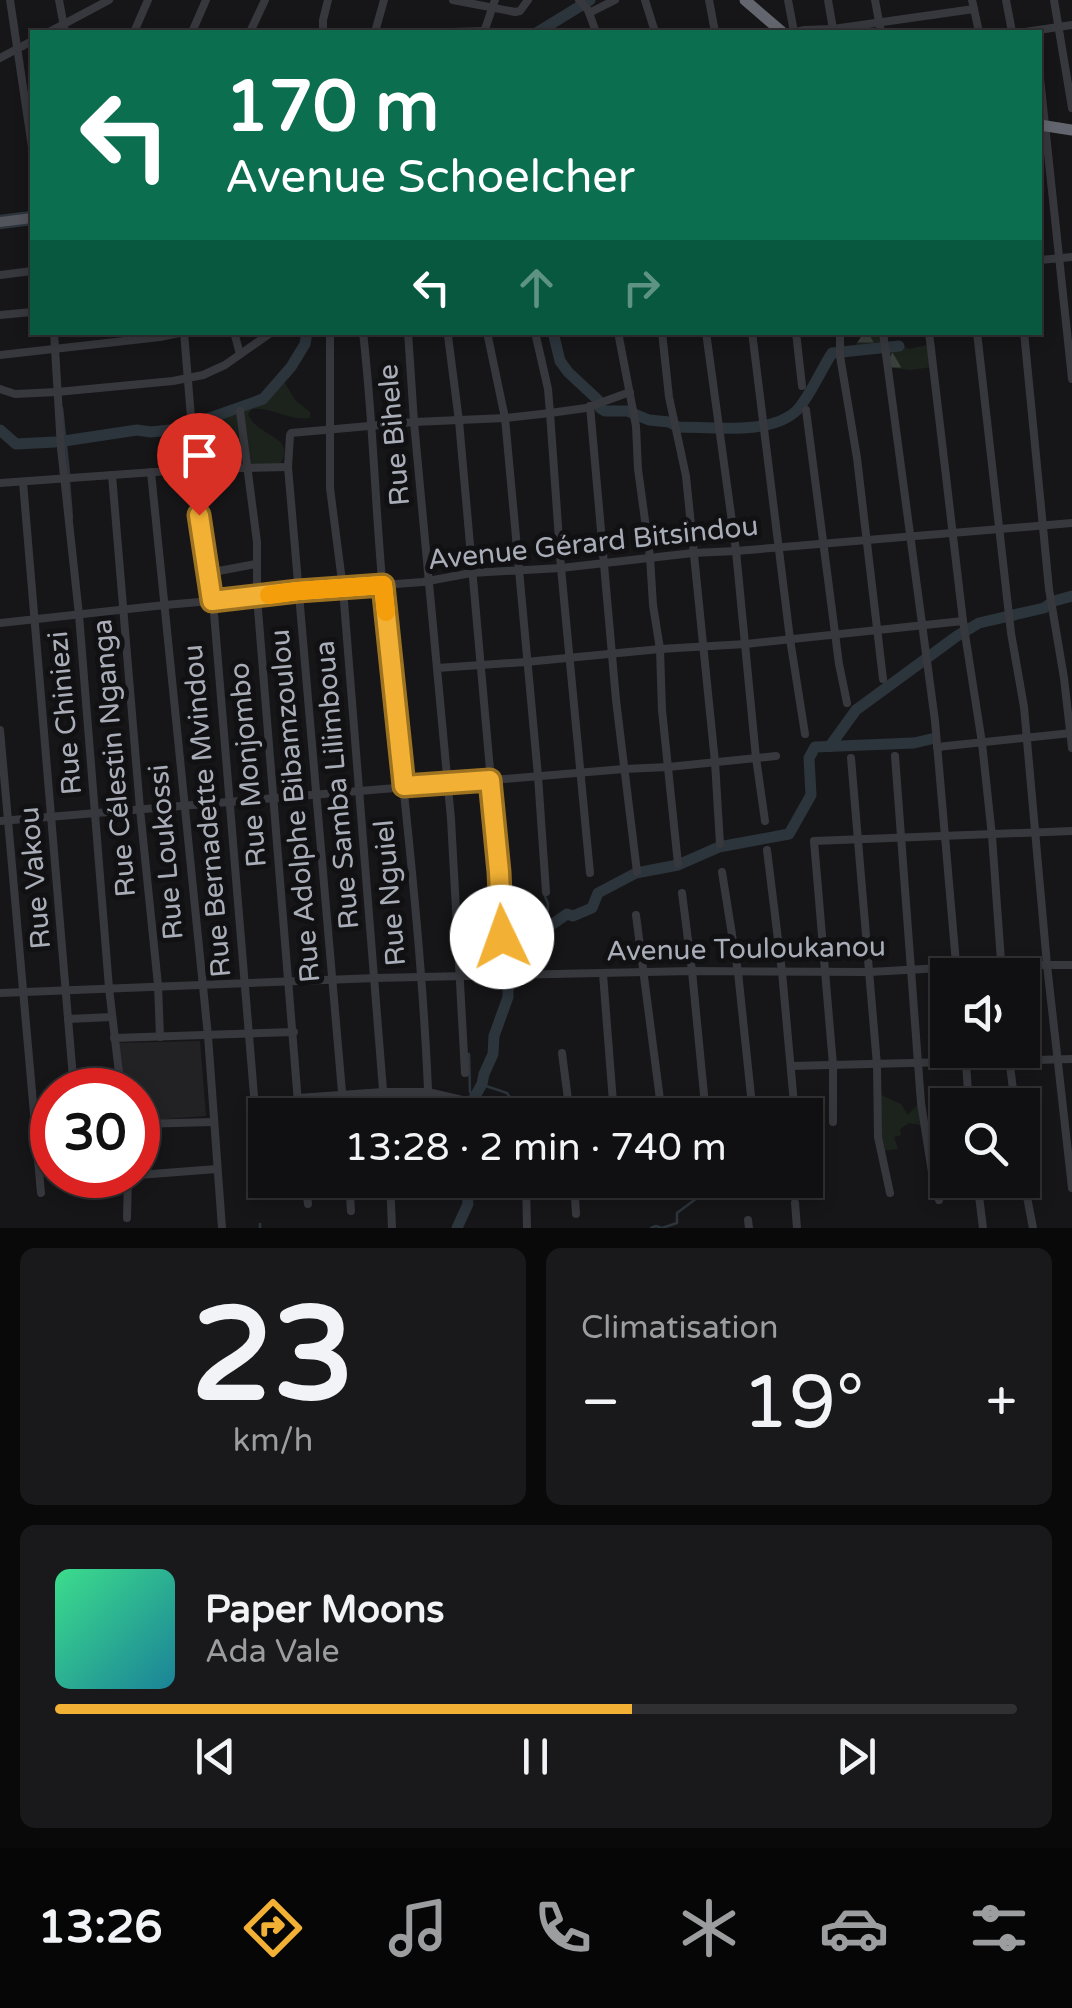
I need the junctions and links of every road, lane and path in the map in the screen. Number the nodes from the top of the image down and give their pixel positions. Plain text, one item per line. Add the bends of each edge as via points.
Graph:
1 (59, 0) edge
2 (109, 0) edge
3 (148, 0) edge
4 (206, 0) edge
5 (265, 0) edge
6 (328, 0) edge
7 (384, 0) edge
8 (453, 0) edge
9 (528, 0) edge
10 (579, 0) edge
11 (615, 0) edge
12 (644, 0) edge
13 (710, 0) edge
14 (746, 0) edge
15 (788, 0) edge
16 (828, 0) edge
17 (875, 0) edge
18 (926, 0) edge
19 (1006, 0) edge
20 (1054, 0) edge
21 (493, 4) edge
22 (973, 4) edge
23 (10, 5) edge
24 (588, 13) junction
25 (929, 14) junction
26 (0, 15) edge
27 (879, 21) junction
28 (1072, 25) edge
29 (1059, 27) junction
30 (65, 28) edge
31 (135, 30) edge
32 (193, 30) edge
33 (251, 30) edge
34 (322, 30) edge
35 (375, 30) edge
36 (485, 30) edge
37 (595, 30) edge
38 (654, 30) edge
39 (714, 30) edge
40 (780, 30) edge
41 (794, 30) edge
42 (804, 30) edge
43 (833, 30) junction
44 (881, 30) edge
45 (979, 30) edge
46 (1012, 30) edge
47 (1042, 30) edge
48 (30, 42) edge
49 (18, 48) junction
50 (0, 58) edge
51 (1072, 108) edge
52 (1042, 125) edge
53 (1072, 130) edge
54 (30, 132) edge
55 (30, 218) edge
56 (0, 222) edge
57 (1072, 256) edge
58 (1058, 258) junction
59 (1042, 260) edge
60 (30, 271) edge
61 (0, 275) edge
62 (30, 312) edge
63 (0, 315) edge
64 (54, 335) edge
65 (184, 335) edge
66 (235, 335) edge
67 (268, 335) edge
68 (330, 335) edge
69 (363, 335) edge
70 (408, 335) edge
71 (449, 335) edge
72 (489, 335) edge
73 (536, 335) edge
74 (618, 335) edge
75 (662, 335) edge
76 (706, 335) edge
77 (752, 335) edge
78 (796, 335) edge
79 (840, 335) edge
80 (883, 335) edge
81 (929, 335) edge
82 (976, 335) edge
83 (1024, 335) edge
84 (141, 336) edge
85 (55, 348) junction
86 (240, 354) junction
87 (0, 355) edge
88 (187, 377) junction
89 (1072, 378) edge
90 (802, 386) dead end
91 (0, 389) edge
92 (58, 392) junction
93 (630, 392) junction
94 (590, 406) junction
95 (806, 410) dead end
96 (240, 411) dead end
97 (550, 413) junction
98 (505, 418) junction
99 (458, 420) junction
100 (414, 422) junction
101 (372, 426) junction
102 (328, 428) junction
103 (288, 466) junction
104 (246, 468) junction
105 (196, 469) junction
106 (151, 472) junction
107 (112, 475) junction
108 (64, 479) junction
109 (23, 482) junction
110 (0, 483) edge
111 (1072, 523) edge
112 (1044, 526) junction
113 (1001, 530) junction
114 (954, 534) junction
115 (909, 537) junction
116 (867, 540) junction
117 (823, 544) junction
118 (779, 547) junction
119 (736, 551) junction
120 (692, 553) junction
121 (650, 557) junction
122 (604, 563) junction
123 (256, 564) junction
124 (561, 568) junction
125 (519, 571) junction
126 (208, 572) junction
127 (471, 574) junction
128 (428, 580) junction
129 (383, 585) junction
130 (343, 589) junction
131 (298, 591) junction
132 (257, 597) junction
133 (212, 601) junction
134 (165, 605) junction
135 (123, 610) junction
136 (79, 614) junction
137 (35, 619) junction
138 (964, 621) junction
139 (0, 623) edge
140 (921, 626) junction
141 (878, 630) junction
142 (835, 635) junction
143 (790, 639) junction
144 (746, 644) junction
145 (702, 647) junction
146 (660, 648) junction
147 (612, 653) junction
148 (570, 657) junction
149 (526, 662) junction
150 (481, 664) junction
151 (437, 668) junction
152 (883, 679) dead end
153 (846, 703) dead end
154 (0, 730) edge
155 (1072, 733) edge
156 (805, 734) dead end
157 (1028, 737) junction
158 (982, 743) junction
159 (937, 748) junction
160 (1072, 748) edge
161 (776, 756) dead end
162 (896, 756) dead end
163 (756, 758) junction
164 (851, 758) dead end
165 (715, 762) junction
166 (668, 767) junction
167 (624, 769) junction
168 (580, 772) junction
169 (538, 776) junction
170 (490, 780) junction
171 (448, 784) junction
172 (404, 786) junction
173 (360, 790) junction
174 (318, 796) junction
175 (273, 799) junction
176 (229, 803) junction
177 (185, 806) junction
178 (140, 809) junction
179 (96, 812) junction
180 (52, 816) junction
181 (4, 820) edge
182 (766, 821) dead end
183 (1072, 831) edge
184 (1037, 833) junction
185 (992, 836) junction
186 (902, 837) junction
187 (945, 837) junction
188 (857, 840) junction
189 (720, 844) dead end
190 (767, 850) dead end
191 (678, 864) dead end
192 (637, 872) dead end
193 (722, 872) dead end
194 (590, 873) dead end
195 (546, 892) dead end
196 (682, 893) dead end
197 (636, 915) dead end
198 (956, 958) edge
199 (1000, 958) edge
200 (1047, 965) junction
201 (1072, 965) edge
202 (1040, 966) edge
203 (910, 969) junction
204 (930, 970) edge
205 (692, 971) junction
206 (738, 972) junction
207 (782, 972) junction
208 (824, 972) junction
209 (868, 972) junction
210 (646, 973) junction
211 (603, 974) junction
212 (498, 976) junction
213 (460, 977) junction
214 (376, 978) junction
215 (420, 978) junction
216 (334, 981) junction
217 (243, 983) junction
218 (290, 983) junction
219 (202, 984) junction
220 (158, 986) junction
221 (109, 988) junction
222 (67, 989) junction
223 (0, 993) edge
224 (22, 993) junction
225 (112, 1016) junction
226 (68, 1019) junction
227 (294, 1032) junction
228 (249, 1034) junction
229 (208, 1036) junction
230 (160, 1037) junction
231 (114, 1038) junction
232 (562, 1054) dead end
233 (1056, 1059) junction
234 (1072, 1059) edge
235 (1040, 1060) edge
236 (918, 1063) junction
237 (930, 1063) edge
238 (877, 1064) junction
239 (833, 1065) junction
240 (791, 1066) junction
241 (72, 1068) edge
242 (118, 1068) edge
243 (465, 1073) dead end
244 (30, 1077) edge
245 (383, 1092) junction
246 (428, 1092) junction
247 (343, 1094) junction
248 (254, 1098) edge
249 (298, 1098) joint
250 (343, 1098) edge
251 (384, 1098) edge
252 (428, 1098) edge
253 (454, 1098) edge
254 (568, 1098) edge
255 (613, 1098) edge
256 (660, 1098) edge
257 (704, 1098) edge
258 (751, 1098) edge
259 (794, 1098) edge
260 (213, 1122) junction
261 (834, 1122) dead end
262 (160, 1123) edge
263 (218, 1169) junction
264 (160, 1173) edge
265 (1072, 1188) edge
266 (890, 1193) dead end
267 (129, 1198) edge
268 (307, 1198) edge
269 (350, 1198) edge
270 (391, 1198) edge
271 (526, 1198) edge
272 (575, 1198) edge
273 (979, 1198) edge
274 (1027, 1198) edge
275 (939, 1200) dead end
276 (795, 1202) dead end
277 (308, 1204) dead end
278 (351, 1211) dead end
279 (576, 1214) dead end
280 (127, 1218) dead end
281 (222, 1228) edge
282 (392, 1228) edge
283 (527, 1228) edge
284 (797, 1228) edge
285 (983, 1228) edge
286 (1033, 1228) edge

1 - 30 street
2 - 30 street
3 - 31 street
4 - 32 street
5 - 33 street
6 - 34 street
7 - 35 street
8 - 21 street
9 - 21 street via 517,12
10 - 24 street
11 - 24 street
12 - 38 street
13 - 39 street
14 - 40 highway
15 - 41 street
16 - 43 street
17 - 27 street
18 - 25 street
19 - 46 street
20 - 29 street
21 - 36 street
22 - 25 street
22 - 45 street
23 - 26 street
23 - 49 street
24 - 37 street
25 - 27 street
27 - 43 street
27 - 44 street
28 - 29 street
29 - 47 street
29 - 51 street
42 - 43 street
48 - 49 street
49 - 50 street
49 - 54 street
52 - 53 highway
52 - 58 street
55 - 56 main road
57 - 58 street
58 - 59 street
58 - 89 street
60 - 61 street
62 - 63 street
64 - 85 street, Rue Chiniezi
65 - 88 street, Rue Bernadette Mvindou
66 - 86 street
67 - 86 street
68 - 102 street, Rue Samba Lilimboua
69 - 101 street, Rue Nguiel
70 - 100 street, Rue Bihele
71 - 99 street
72 - 98 street
73 - 97 street
74 - 93 street
75 - 120 street
76 - 119 street
77 - 118 street
78 - 90 street
79 - 116 street
80 - 115 street
81 - 114 street
82 - 113 street
83 - 112 street
84 - 85 street
85 - 87 street
85 - 92 street, Rue Chiniezi
86 - 88 street via 212,372
88 - 92 street
88 - 105 street, Rue Bernadette Mvindou
91 - 92 street
92 - 108 street, Rue Chiniezi
93 - 94 street
93 - 121 street
94 - 97 street
94 - 122 street
95 - 117 street
96 - 104 street, Rue Monjombo
97 - 98 street
97 - 124 street
98 - 99 street
98 - 125 street
99 - 100 street
99 - 127 street
100 - 101 street
100 - 128 street, Rue Bihele
101 - 102 street
101 - 129 street, Rue Nguiel
102 - 103 street, Rue Adolphe Bibamzoulou via 291,433
102 - 130 street, Rue Samba Lilimboua
103 - 104 street
103 - 131 street, Rue Adolphe Bibamzoulou
104 - 105 street
104 - 123 street, Rue Monjombo
105 - 106 street
105 - 126 street, Rue Bernadette Mvindou
106 - 107 street
106 - 134 street, Rue Loukossi
107 - 108 street
107 - 135 street, Rue Célestin Nganga
108 - 109 street
108 - 136 street, Rue Chiniezi
109 - 110 street
109 - 137 street, Rue Vakou
111 - 112 street, Avenue Gérard Bitsindou
112 - 113 street, Avenue Gérard Bitsindou
112 - 155 street
113 - 114 street, Avenue Gérard Bitsindou
113 - 157 street
114 - 115 street, Avenue Gérard Bitsindou
114 - 138 street
115 - 116 street, Avenue Gérard Bitsindou
115 - 140 street
116 - 117 street, Avenue Gérard Bitsindou
116 - 141 street
117 - 118 street, Avenue Gérard Bitsindou
117 - 142 street
118 - 119 street, Avenue Gérard Bitsindou
118 - 143 street
119 - 120 street, Avenue Gérard Bitsindou
119 - 144 street
120 - 121 street, Avenue Gérard Bitsindou
120 - 145 street
121 - 122 street, Avenue Gérard Bitsindou
121 - 146 street
122 - 124 street, Avenue Gérard Bitsindou
122 - 147 street
123 - 126 street
123 - 132 street, Rue Monjombo
124 - 125 street, Avenue Gérard Bitsindou
124 - 148 street
125 - 127 street, Avenue Gérard Bitsindou
125 - 149 street
126 - 133 street, Rue Bernadette Mvindou
127 - 128 street, Avenue Gérard Bitsindou
127 - 150 street
128 - 129 street, Avenue Gérard Bitsindou
128 - 151 street, Rue Bihele
129 - 130 street, Avenue Gérard Bitsindou
129 - 172 street, Rue Nguiel
130 - 131 street, Avenue Gérard Bitsindou
130 - 173 street, Rue Samba Lilimboua
131 - 132 street, Avenue Gérard Bitsindou
131 - 174 street, Rue Adolphe Bibamzoulou
132 - 133 street, Avenue Gérard Bitsindou
132 - 175 street, Rue Monjombo
133 - 134 street, Avenue Gérard Bitsindou
133 - 176 street, Rue Bernadette Mvindou
134 - 135 street, Avenue Gérard Bitsindou
134 - 177 street, Rue Loukossi
135 - 136 street, Avenue Gérard Bitsindou
135 - 178 street, Rue Célestin Nganga
136 - 137 street, Avenue Gérard Bitsindou
136 - 179 street, Rue Chiniezi
137 - 139 street, Avenue Gérard Bitsindou
137 - 180 street, Rue Vakou
138 - 140 street
138 - 158 street
140 - 141 street
140 - 159 street
141 - 142 street
141 - 152 street
142 - 143 street
142 - 153 street
143 - 144 street
143 - 156 street
144 - 145 street
144 - 163 street
145 - 146 street
145 - 165 street
146 - 147 street
146 - 166 street
147 - 148 street
147 - 167 street
148 - 149 street
148 - 168 street
149 - 150 street
149 - 169 street
150 - 151 street
150 - 170 street
151 - 171 street, Rue Bihele
154 - 181 street
155 - 157 street
155 - 160 street
157 - 158 street
157 - 184 street
158 - 159 street
158 - 185 street
159 - 187 street
161 - 163 street
162 - 186 street
163 - 165 street
163 - 182 street
164 - 188 street
165 - 166 street
165 - 189 street
166 - 167 street
166 - 191 street
167 - 168 street
167 - 192 street
168 - 169 street
168 - 194 street
169 - 170 street
169 - 195 street
170 - 171 street
170 - 212 street via 502,937
171 - 172 street
171 - 213 street, Rue Bihele
172 - 173 street
172 - 215 street, Rue Nguiel
173 - 174 street
173 - 214 street, Rue Samba Lilimboua
174 - 175 street
174 - 216 street, Rue Adolphe Bibamzoulou
175 - 176 street
175 - 218 street, Rue Monjombo
176 - 177 street
176 - 217 street, Rue Bernadette Mvindou
177 - 178 street
177 - 219 street, Rue Loukossi
178 - 179 street
178 - 220 street, Rue Célestin Nganga
179 - 180 street
179 - 221 street, Rue Chiniezi
180 - 181 street
180 - 222 street, Rue Vakou
181 - 224 street
183 - 184 street
184 - 185 street
184 - 200 street
185 - 187 street
185 - 199 street
186 - 187 street
186 - 188 street
186 - 203 street
187 - 198 street
188 - 208 street via 814,842
188 - 209 street
190 - 207 street
193 - 206 street
196 - 205 street
197 - 210 street
200 - 201 street, Avenue Touloukanou
200 - 202 street, Avenue Touloukanou
200 - 233 street
203 - 204 street, Avenue Touloukanou
203 - 209 street, Avenue Touloukanou
203 - 236 street
205 - 206 street, Avenue Touloukanou
205 - 210 street, Avenue Touloukanou
205 - 257 street
206 - 207 street, Avenue Touloukanou
206 - 258 street
207 - 208 street, Avenue Touloukanou
207 - 240 street
208 - 209 street, Avenue Touloukanou
208 - 239 street
209 - 238 street
210 - 211 street, Avenue Touloukanou
210 - 256 street
211 - 212 street, Avenue Touloukanou
211 - 255 street
212 - 213 street, Avenue Touloukanou
213 - 215 street, Avenue Touloukanou
213 - 243 street, Rue Bihele
214 - 215 street, Avenue Touloukanou
214 - 216 street, Avenue Touloukanou
214 - 245 street, Rue Samba Lilimboua
215 - 246 street, Rue Nguiel
216 - 218 street, Avenue Touloukanou
216 - 247 street, Rue Adolphe Bibamzoulou
217 - 218 street, Avenue Touloukanou
217 - 219 street, Avenue Touloukanou
217 - 228 street, Rue Bernadette Mvindou
218 - 227 street, Rue Monjombo
219 - 220 street, Avenue Touloukanou
219 - 229 street, Rue Loukossi
220 - 221 street, Avenue Touloukanou
220 - 230 street, Rue Célestin Nganga
221 - 222 street, Avenue Touloukanou
221 - 225 street, Rue Chiniezi
222 - 224 street, Avenue Touloukanou
222 - 226 street, Rue Vakou
223 - 224 street, Avenue Touloukanou
224 - 244 street
225 - 226 street
225 - 231 street, Rue Chiniezi
226 - 241 street, Rue Vakou
227 - 228 street
227 - 249 street, Rue Monjombo
228 - 229 street
228 - 248 street, Rue Bernadette Mvindou
229 - 230 street
229 - 260 street, Rue Loukossi
230 - 231 street
231 - 242 street, Rue Chiniezi
232 - 254 street
233 - 234 street
233 - 235 street
233 - 265 street
236 - 237 street
236 - 238 street
236 - 275 street
238 - 239 street
238 - 266 street via 878,1136
239 - 240 street
239 - 261 street
240 - 259 street
245 - 246 street
245 - 247 street
245 - 251 street, Rue Samba Lilimboua
246 - 252 street, Rue Nguiel
246 - 253 street
247 - 249 street
247 - 250 street, Rue Adolphe Bibamzoulou
260 - 262 street
260 - 263 street, Rue Loukossi
263 - 264 street
263 - 281 street, Rue Loukossi
267 - 280 street
268 - 277 street
269 - 278 street
270 - 282 street
271 - 283 street
272 - 279 street
273 - 285 street
274 - 286 street
276 - 284 street

